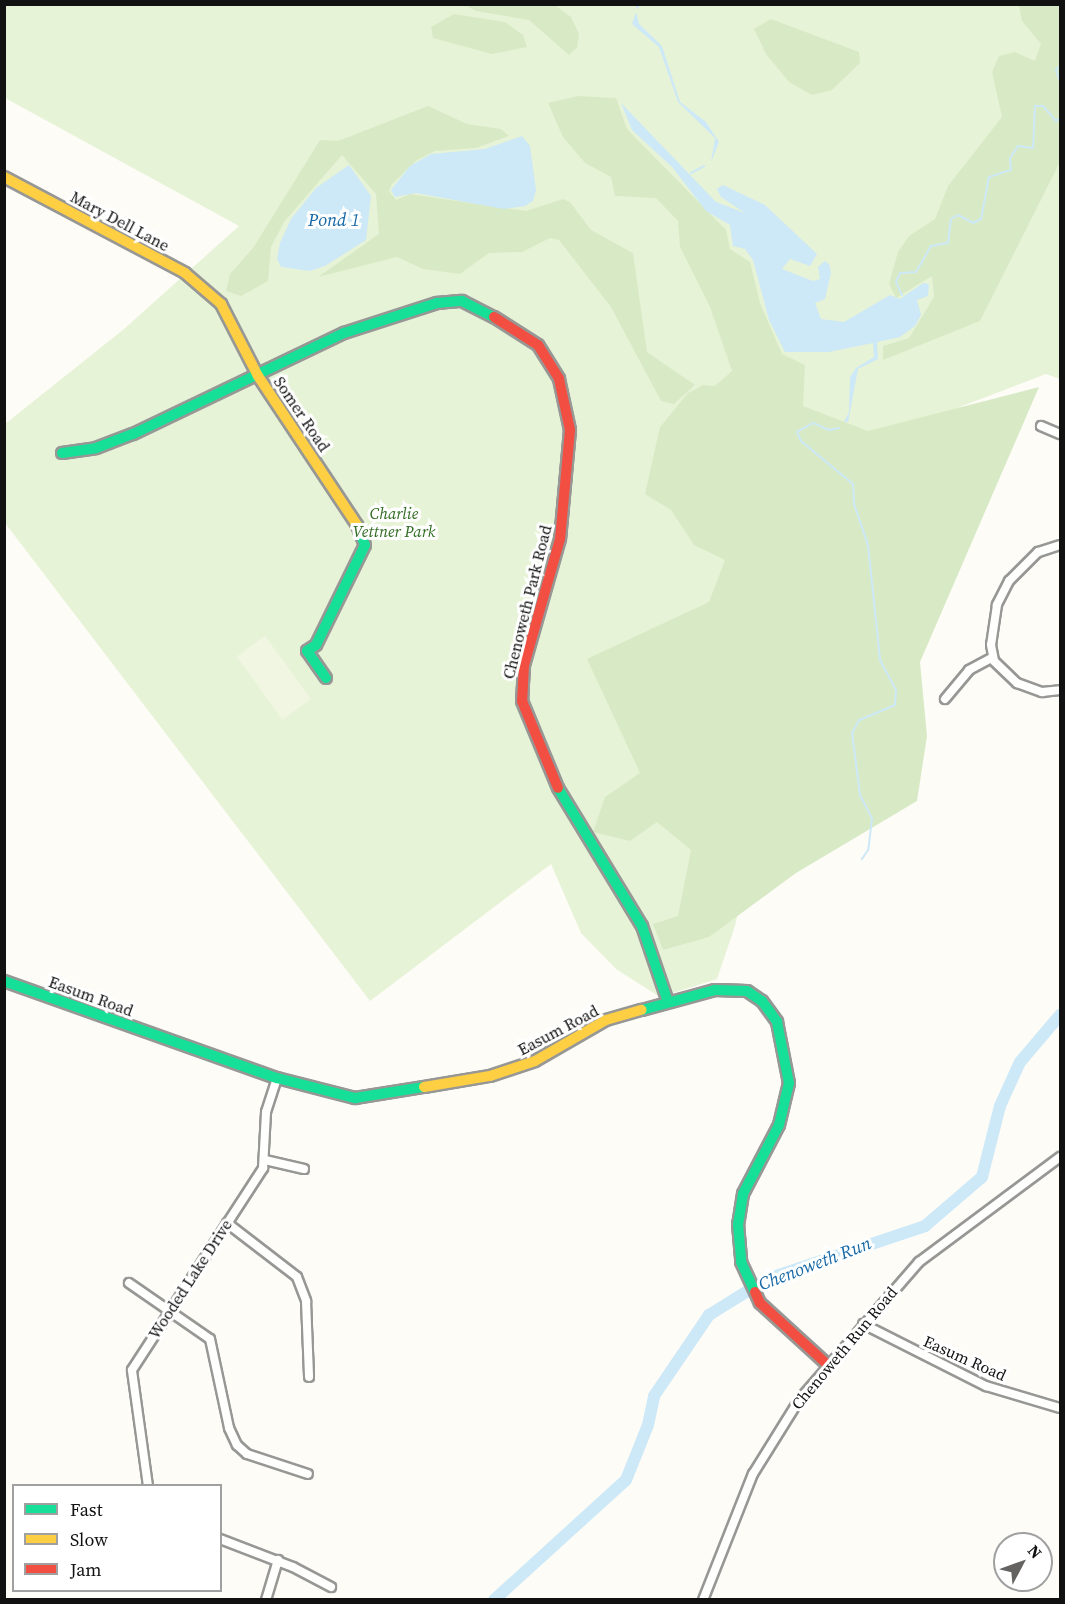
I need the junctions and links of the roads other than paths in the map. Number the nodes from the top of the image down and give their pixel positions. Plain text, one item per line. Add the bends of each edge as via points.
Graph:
1 (4, 177) edge
2 (217, 298) joint
3 (258, 376) junction
4 (1041, 426) dead end
5 (1060, 434) edge
6 (62, 453) dead end
7 (1060, 545) edge
8 (993, 657) junction
9 (326, 678) dead end
10 (1060, 690) edge
11 (945, 699) dead end
12 (4, 981) edge
13 (668, 1002) junction
14 (277, 1078) junction
15 (1060, 1157) edge
16 (265, 1160) junction
17 (304, 1168) dead end
18 (227, 1223) junction
19 (129, 1283) dead end
20 (169, 1311) junction
21 (863, 1324) junction
22 (828, 1365) junction
23 (309, 1377) dead end
24 (1060, 1408) edge
25 (308, 1474) dead end
26 (148, 1484) edge
27 (222, 1540) edge
28 (278, 1560) junction
29 (331, 1587) dead end
30 (266, 1599) edge
31 (703, 1599) edge

1 - 2 street, Mary Dell Lane via 185,273
2 - 3 street, Somer Road
3 - 6 street, Chenoweth Park Road via 133,434 96,448
3 - 9 street, Somer Road via 354,518 365,545 316,645 307,651
3 - 13 street, Chenoweth Park Road via 366,324 447,301 462,301 504,320 552,362 566,404 570,460 560,539 524,665 522,701 556,785 642,926 659,965
4 - 5 street
7 - 8 street via 1038,552 1009,581 993,620
8 - 10 street via 1007,675 1026,688
8 - 11 street via 969,670
12 - 14 street, Easum Road
13 - 14 street, Easum Road via 606,1020 526,1065 462,1082 355,1098
13 - 22 street, Easum Road via 723,988 747,991 768,1008 782,1039 788,1074 786,1101 739,1208 738,1242 747,1282 754,1294
14 - 16 street, Wooded Lake Drive via 266,1112
15 - 21 street, Chenoweth Run Road via 955,1231 902,1279
16 - 17 street
16 - 18 street, Wooded Lake Drive
18 - 20 street, Wooded Lake Drive
18 - 23 street via 297,1277 306,1301
19 - 20 street
20 - 25 street via 213,1346 229,1428 237,1445 257,1458
20 - 26 street, Wooded Lake Drive via 132,1370
21 - 22 street, Chenoweth Run Road
21 - 24 street, Easum Road via 986,1386
22 - 31 street, Chenoweth Run Road via 785,1419 753,1474
27 - 28 street
28 - 29 street
28 - 30 street

